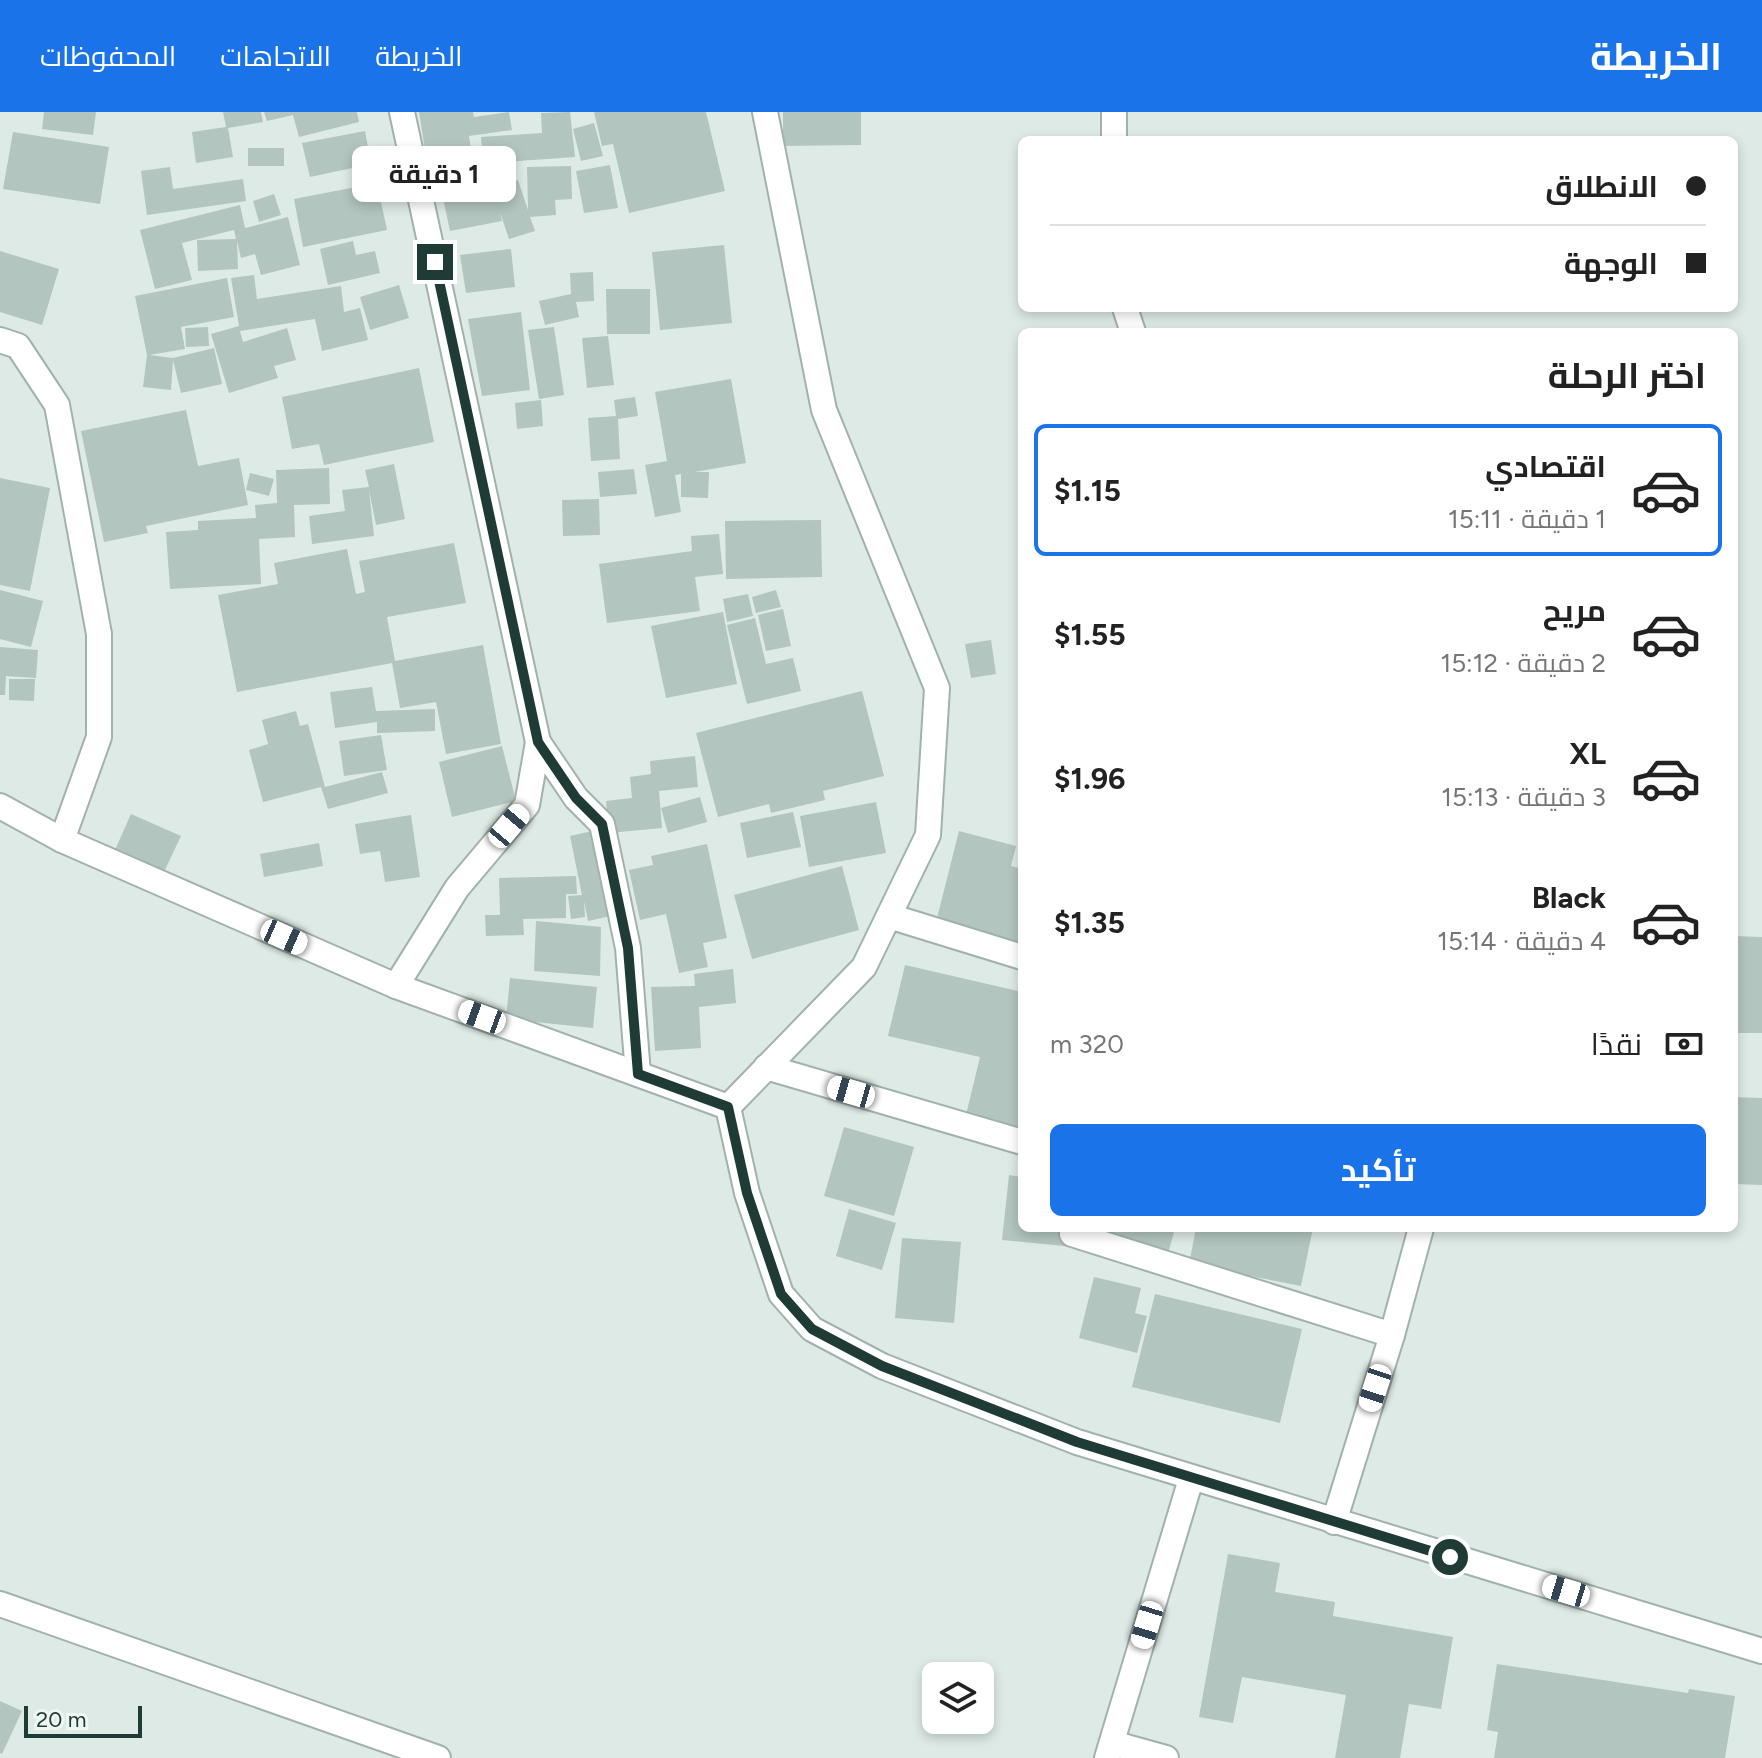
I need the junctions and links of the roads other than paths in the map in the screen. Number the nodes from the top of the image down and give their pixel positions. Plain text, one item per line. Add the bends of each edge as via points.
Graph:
1 (402, 112) edge
2 (765, 112) edge
3 (1114, 112) edge
4 (1114, 136) edge
5 (0, 340) edge
6 (538, 742) junction
7 (0, 806) edge
8 (62, 840) junction
9 (889, 916) junction
10 (1018, 956) edge
11 (396, 986) junction
12 (766, 1067) junction
13 (638, 1074) junction
14 (728, 1107) junction
15 (1018, 1141) edge
16 (1073, 1232) edge
17 (1420, 1232) edge
18 (1392, 1335) junction
19 (1191, 1479) junction
20 (1334, 1522) junction
21 (0, 1604) edge
22 (1762, 1651) edge
23 (1109, 1750) edge
24 (438, 1758) edge
25 (1166, 1758) edge

1 - 6 street
2 - 9 street via 824,410 937,688 928,835
3 - 4 street
5 - 8 street via 18,346 57,405 99,634 99,737
6 - 11 street via 527,805 457,888
6 - 13 street via 576,798 602,824 628,948
7 - 8 street
8 - 11 street
9 - 10 street
9 - 12 street via 864,967
11 - 13 street
12 - 14 street
12 - 15 street
13 - 14 street
14 - 19 street via 747,1193 781,1294 812,1329 882,1366 1077,1442
16 - 18 street
17 - 18 street
18 - 20 street
19 - 20 street
19 - 23 street
20 - 22 street
21 - 24 street
23 - 25 street

